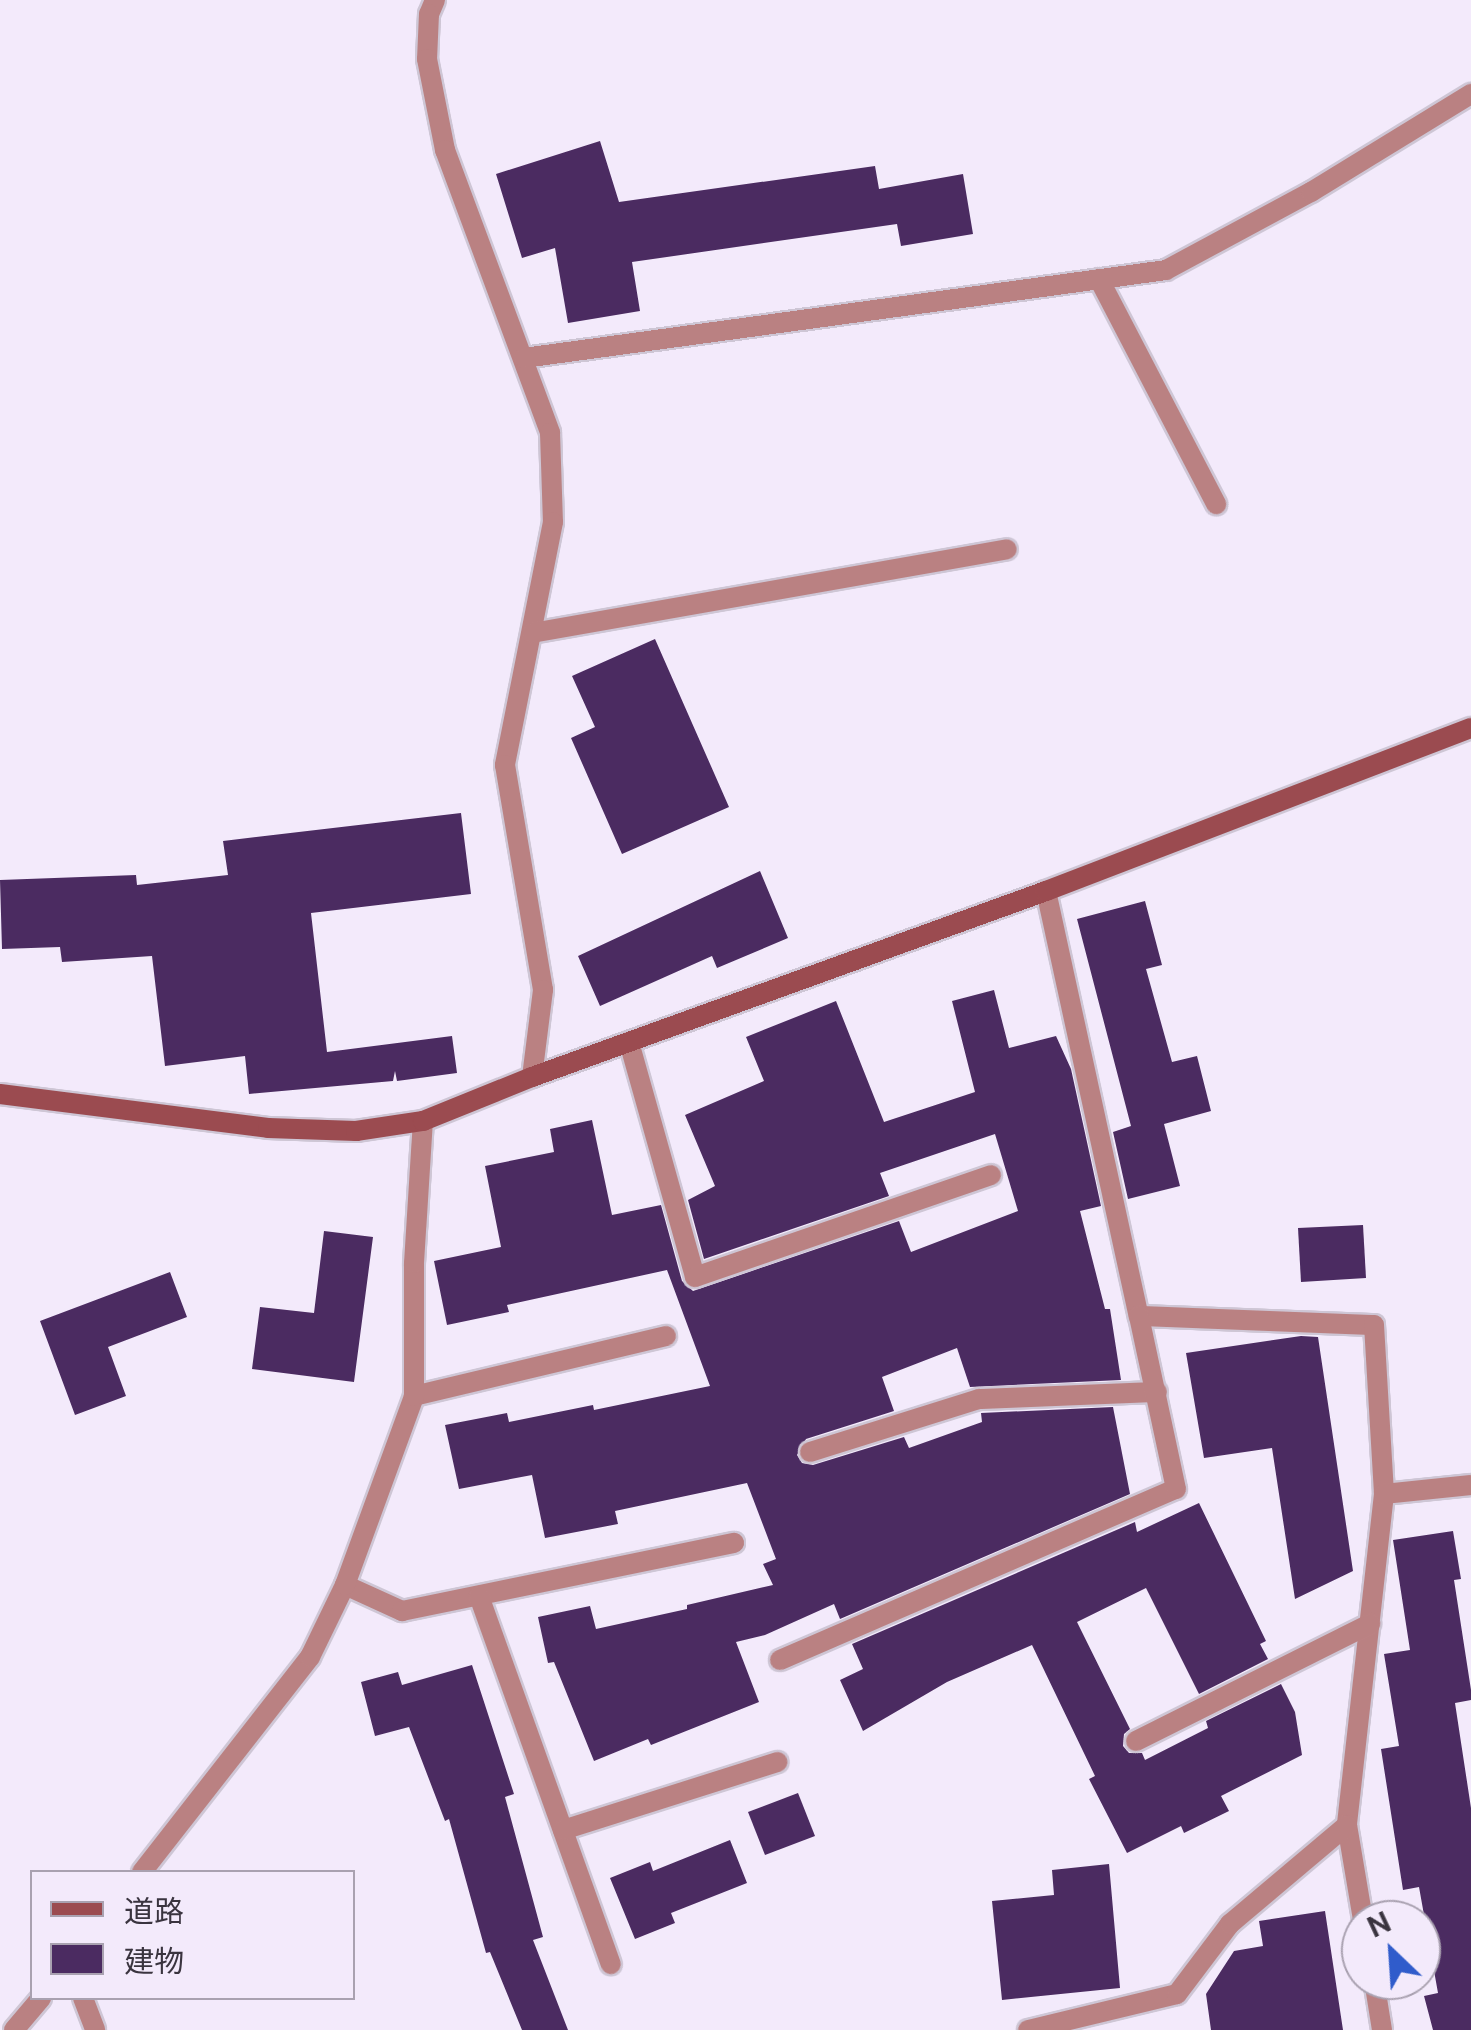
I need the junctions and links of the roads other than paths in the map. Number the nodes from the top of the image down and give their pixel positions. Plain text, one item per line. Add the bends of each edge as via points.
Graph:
1 (435, 0) edge
2 (1471, 94) edge
3 (1099, 279) junction
4 (524, 358) junction
5 (1216, 504) dead end
6 (1007, 549) dead end
7 (532, 633) junction
8 (1471, 728) edge
9 (1046, 891) junction
10 (629, 1042) junction
11 (532, 1077) junction
12 (0, 1094) edge
13 (423, 1121) junction
14 (991, 1175) dead end
15 (1139, 1316) junction
16 (666, 1336) dead end
17 (1157, 1392) junction
18 (414, 1396) junction
19 (810, 1452) dead end
20 (1471, 1484) edge
21 (1384, 1494) junction
22 (734, 1543) dead end
23 (345, 1585) junction
24 (479, 1596) junction
25 (1370, 1624) junction
26 (780, 1660) dead end
27 (1136, 1740) dead end
28 (777, 1762) dead end
29 (1347, 1825) junction
30 (563, 1830) junction
31 (144, 1870) edge
32 (1360, 1900) edge
33 (611, 1964) dead end
34 (39, 2000) edge
35 (84, 2000) edge
36 (1377, 2000) edge
37 (1099, 2022) edge
38 (14, 2030) edge
39 (94, 2030) edge
40 (1028, 2030) edge
41 (1382, 2030) edge

1 - 4 street via 427,59 445,150
2 - 3 street via 1166,270
3 - 4 street
3 - 5 street
4 - 7 street via 550,433 552,522
6 - 7 street
7 - 11 street via 505,766 543,990
8 - 9 street
9 - 10 street
9 - 15 street
10 - 11 street
10 - 14 street via 695,1278
11 - 13 street
12 - 13 street via 268,1128 356,1131
13 - 18 street
15 - 17 street
15 - 21 street via 1374,1325
16 - 18 street
17 - 19 street via 979,1399
17 - 26 street via 1176,1489
18 - 23 street
20 - 21 street
21 - 25 street
22 - 24 street
23 - 24 street via 402,1612
23 - 31 street via 310,1657
24 - 30 street
25 - 27 street
25 - 29 street
28 - 30 street
29 - 32 street
29 - 37 street via 1230,1924 1177,1994
30 - 33 street
34 - 38 street
35 - 39 street
36 - 41 street
37 - 40 street

